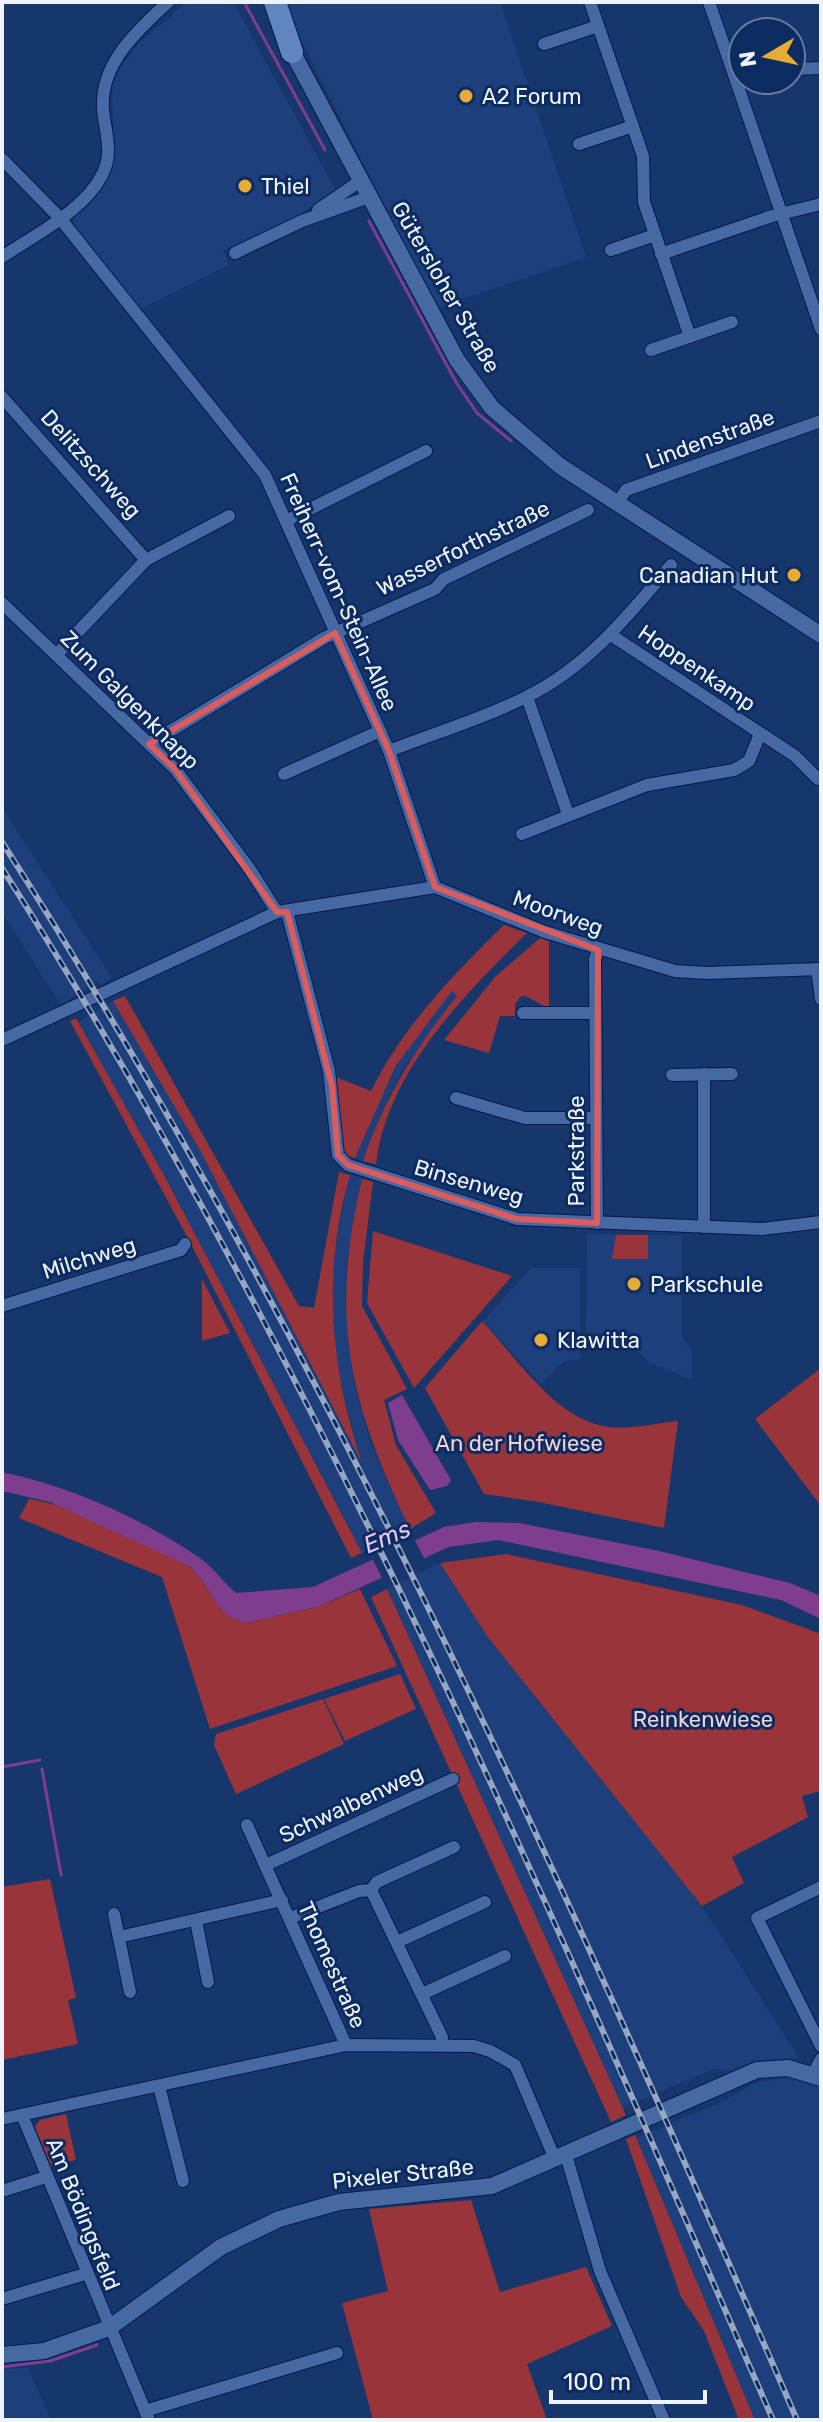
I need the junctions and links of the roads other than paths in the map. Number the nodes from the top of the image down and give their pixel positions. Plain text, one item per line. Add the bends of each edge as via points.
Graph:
1 (168, 2) edge
2 (266, 2) edge
3 (275, 2) edge
4 (590, 2) edge
5 (709, 2) edge
6 (598, 26) junction
7 (544, 44) dead end
8 (727, 44) edge
9 (292, 52) junction
10 (746, 96) edge
11 (633, 126) junction
12 (579, 144) dead end
13 (2, 159) edge
14 (360, 181) junction
15 (369, 197) junction
16 (821, 204) edge
17 (782, 213) junction
18 (59, 217) junction
19 (302, 221) junction
20 (655, 235) junction
21 (611, 250) dead end
22 (235, 253) dead end
23 (661, 254) junction
24 (2, 257) edge
25 (819, 314) edge
26 (732, 322) dead end
27 (821, 329) edge
28 (690, 337) junction
29 (651, 350) dead end
30 (2, 397) edge
31 (821, 421) edge
32 (426, 451) dead end
33 (618, 502) junction
34 (588, 510) dead end
35 (229, 516) dead end
36 (286, 521) junction
37 (146, 560) junction
38 (671, 565) dead end
39 (2, 603) edge
40 (335, 633) junction
41 (611, 635) junction
42 (821, 635) edge
43 (57, 654) junction
44 (527, 697) junction
45 (380, 731) junction
46 (760, 734) junction
47 (149, 744) junction
48 (389, 751) junction
49 (284, 774) dead end
50 (818, 779) dead end
51 (568, 814) junction
52 (522, 834) dead end
53 (435, 887) junction
54 (282, 912) junction
55 (598, 950) junction
56 (819, 969) edge
57 (821, 999) edge
58 (523, 1013) dead end
59 (595, 1013) junction
60 (2, 1040) edge
61 (704, 1074) junction
62 (732, 1074) dead end
63 (672, 1075) dead end
64 (456, 1098) dead end
65 (596, 1118) junction
66 (821, 1222) edge
67 (597, 1223) junction
68 (704, 1227) junction
69 (185, 1244) dead end
70 (2, 1306) edge
71 (453, 1779) dead end
72 (247, 1825) dead end
73 (454, 1847) dead end
74 (266, 1865) junction
75 (821, 1887) edge
76 (371, 1890) junction
77 (282, 1900) junction
78 (485, 1902) dead end
79 (114, 1914) dead end
80 (290, 1918) junction
81 (196, 1921) junction
82 (119, 1937) junction
83 (397, 1942) junction
84 (505, 1956) dead end
85 (208, 1982) dead end
86 (130, 1992) dead end
87 (422, 1994) junction
88 (346, 2045) junction
89 (441, 2045) junction
90 (821, 2046) edge
91 (818, 2070) edge
92 (159, 2086) junction
93 (22, 2115) junction
94 (2, 2119) edge
95 (561, 2157) junction
96 (46, 2177) junction
97 (183, 2181) dead end
98 (2, 2191) edge
99 (85, 2274) junction
100 (2, 2299) edge
101 (109, 2328) junction
102 (337, 2353) dead end
103 (2, 2355) edge
104 (147, 2415) edge
105 (664, 2420) edge

1 - 18 street via 115,59 105,86 109,147 102,174 92,190
2 - 9 main road, Gütersloher Straße
3 - 9 highway
4 - 6 street
5 - 8 street
6 - 7 street
6 - 11 street
9 - 14 main road, Gütersloher Straße
10 - 17 street
11 - 12 street
11 - 20 street via 646,166 644,202
13 - 18 street, Freiherr-vom-Stein-Allee
14 - 15 main road, Gütersloher Straße
14 - 19 street
15 - 19 street
15 - 33 main road, Gütersloher Straße via 457,360 492,408 560,466
16 - 17 street
17 - 23 street
17 - 25 street
18 - 24 street
18 - 36 street, Freiherr-vom-Stein-Allee via 265,475
19 - 22 street
20 - 21 street
20 - 23 street
23 - 28 street
25 - 27 street
26 - 28 street
28 - 29 street
30 - 37 street, Delitzschweg
31 - 33 street, Lindenstraße via 626,490
32 - 36 street
33 - 42 main road, Gütersloher Straße
34 - 40 street, Wasserforthstraße via 444,579 435,589
35 - 37 street
36 - 40 street, Freiherr-vom-Stein-Allee
37 - 43 street
38 - 41 street
39 - 43 street, Zum Galgenknapp
40 - 45 street, Freiherr-vom-Stein-Allee
40 - 47 street, Wasserforthstraße
41 - 44 street
41 - 46 street, Hoppenkamp
43 - 47 street, Zum Galgenknapp
44 - 48 street
44 - 51 street
45 - 48 street, Freiherr-vom-Stein-Allee
45 - 49 street
46 - 50 street, Hoppenkamp via 795,756
46 - 51 street, Hoppenkamp via 749,761 734,770 647,785
47 - 54 street, Zum Galgenknapp via 175,769
48 - 53 street, Freiherr-vom-Stein-Allee
51 - 52 street, Hoppenkamp
53 - 54 street, Moorweg
53 - 55 street, Moorweg
54 - 60 street, Moorweg
54 - 67 street, Binsenweg via 329,1071 338,1155 348,1165 517,1219
55 - 56 street, Moorweg via 697,973
55 - 59 street, Parkstraße
56 - 57 street
58 - 59 street
59 - 65 street, Parkstraße
61 - 62 street
61 - 63 street
61 - 68 street
64 - 65 street via 525,1118
65 - 67 street, Parkstraße
66 - 68 street, Parkstraße via 762,1229
67 - 68 street, Parkstraße
69 - 70 street, Milchweg via 181,1250
71 - 74 street, Schwalbenweg
72 - 74 street, Thomestraße
73 - 76 street via 377,1882
74 - 77 street, Thomestraße
75 - 90 street via 757,1918
76 - 80 street
76 - 83 street
77 - 80 street, Thomestraße
77 - 81 street, Thomestraße
78 - 83 street
79 - 82 street
80 - 88 street, Thomestraße
81 - 82 street, Thomestraße
81 - 85 street
82 - 86 street
83 - 87 street
84 - 87 street
87 - 89 street
88 - 89 street
88 - 92 street
89 - 95 street via 490,2051 515,2065
91 - 95 main road, Pixeler Straße via 777,2067 749,2073
92 - 93 street
92 - 97 street
93 - 94 street
93 - 96 street, Am Bödingsfeld
95 - 101 main road, Pixeler Straße via 490,2187 339,2202 279,2219 221,2247
95 - 105 street via 600,2271
96 - 98 street
96 - 99 street, Am Bödingsfeld
99 - 100 street
99 - 101 street, Am Bödingsfeld
101 - 103 main road, Pixeler Straße via 44,2351
101 - 104 street, Am Bödingsfeld
102 - 104 street

